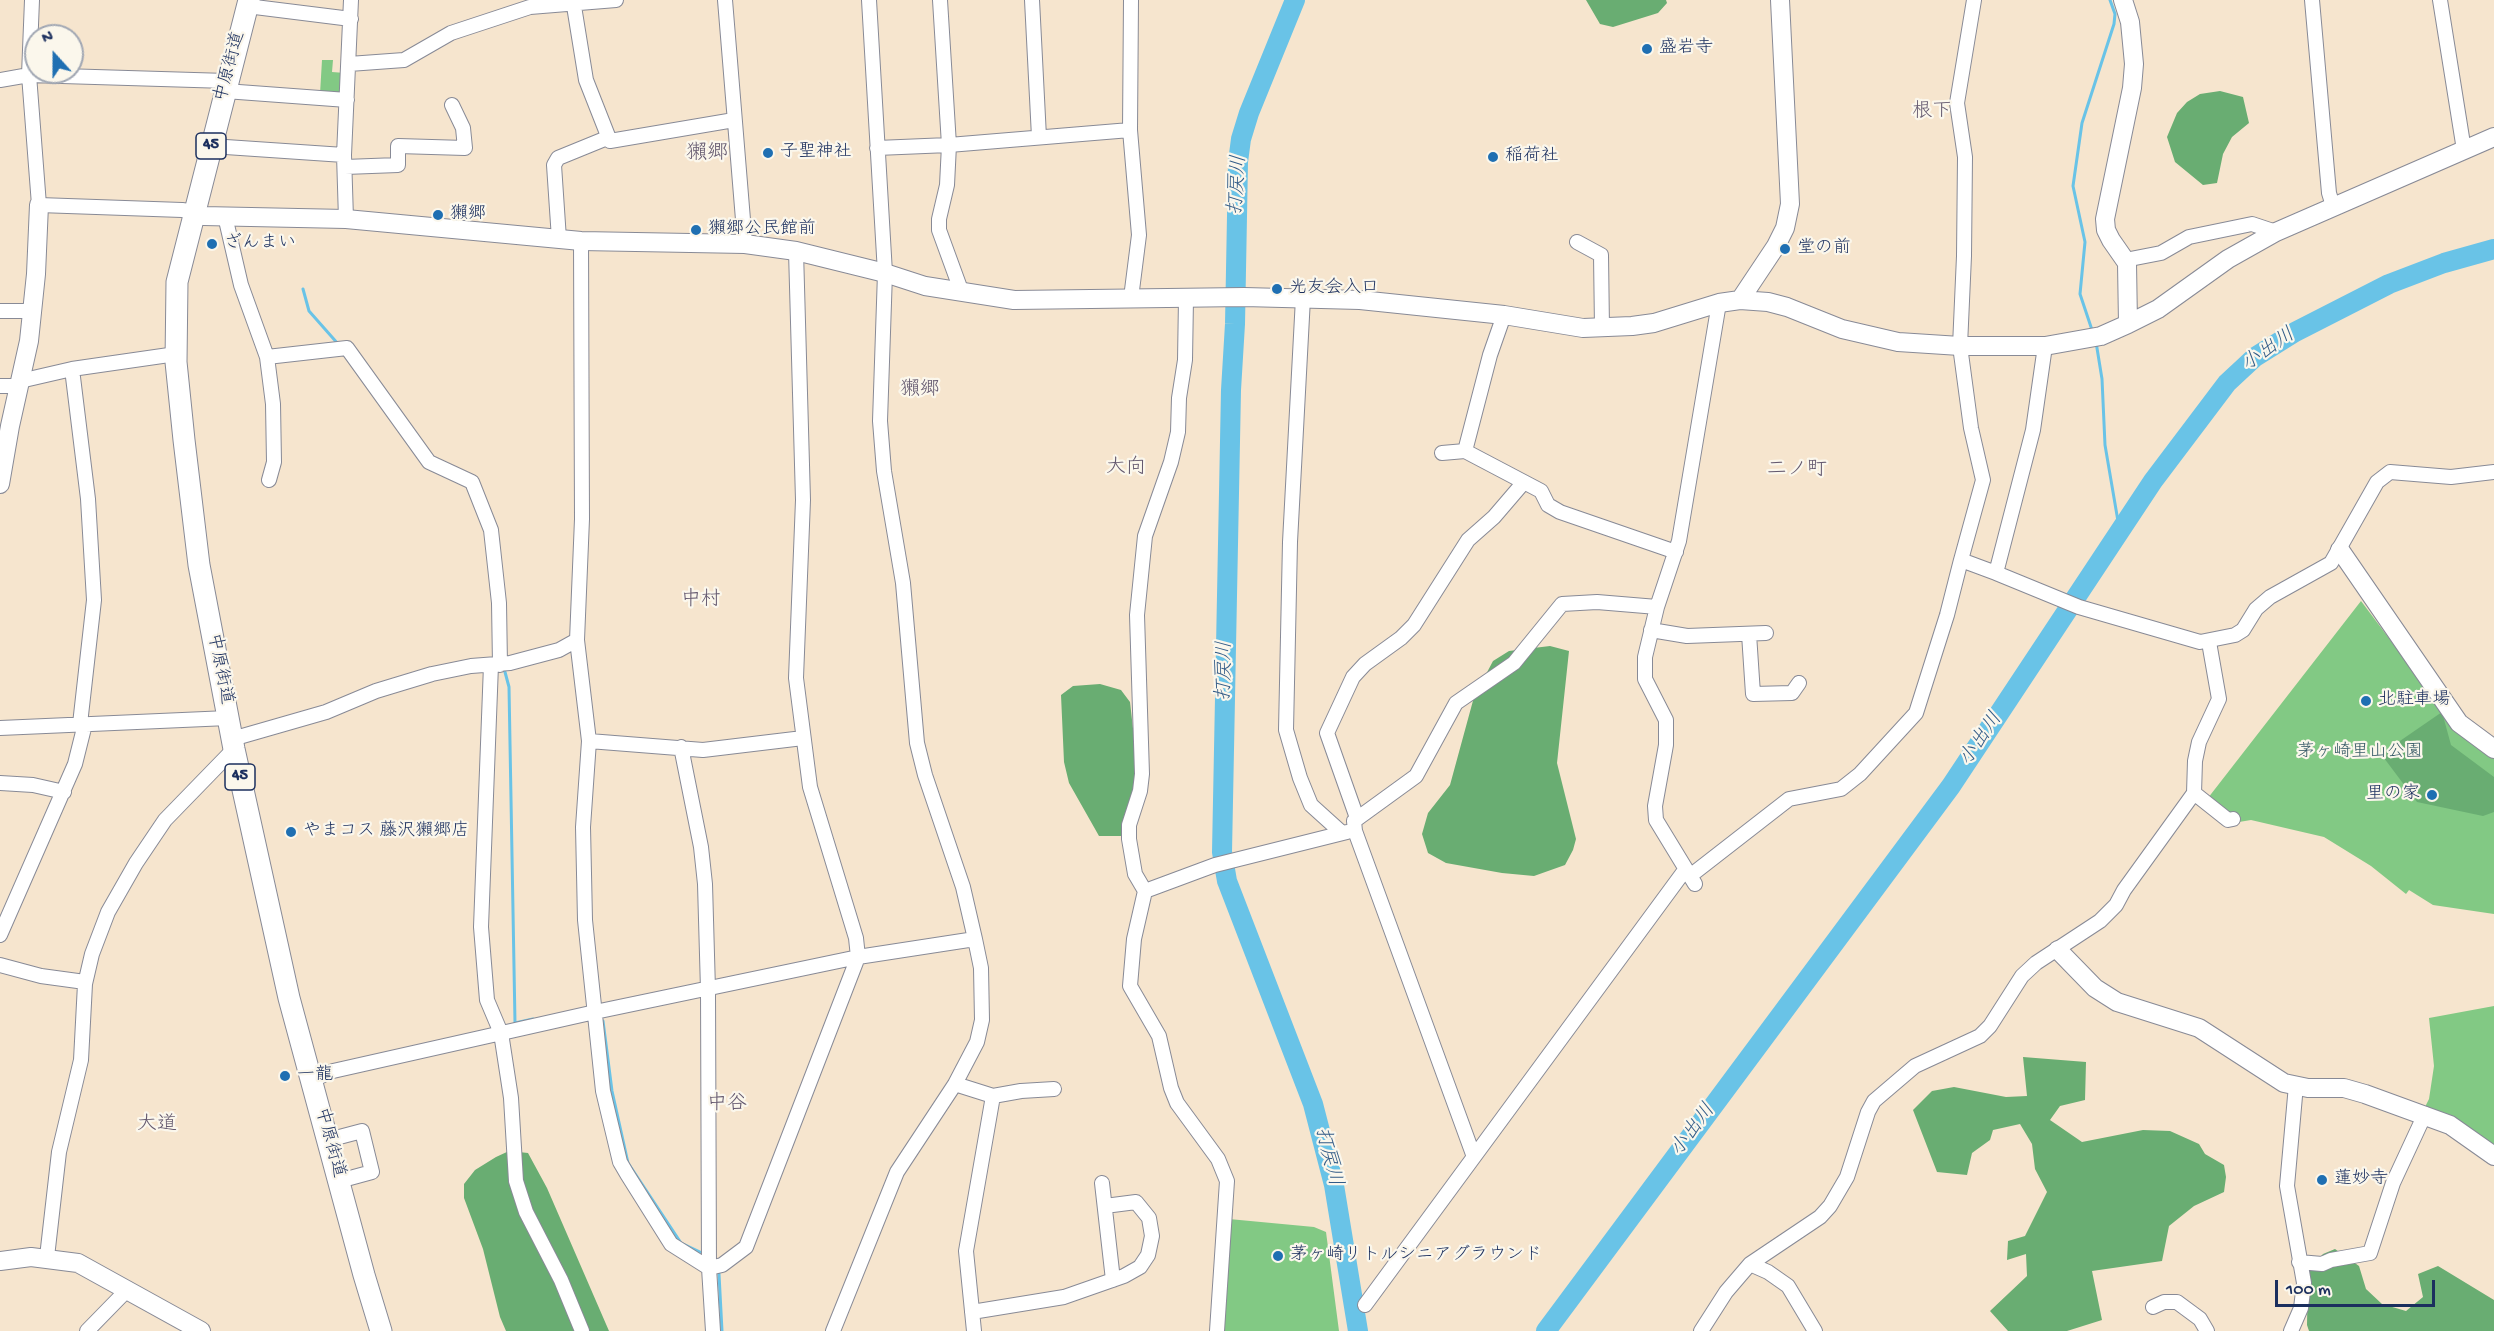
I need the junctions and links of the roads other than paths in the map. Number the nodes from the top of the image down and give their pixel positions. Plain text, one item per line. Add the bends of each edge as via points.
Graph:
1 (32, 0) edge
2 (351, 0) edge
3 (616, 0) edge
4 (725, 0) edge
5 (869, 0) edge
6 (940, 0) edge
7 (1032, 0) edge
8 (1131, 0) edge
9 (1780, 0) edge
10 (1974, 0) edge
11 (2123, 0) edge
12 (2312, 0) edge
13 (2440, 0) edge
14 (573, 2) edge
15 (248, 3) edge
16 (351, 19) junction
17 (31, 24) edge
18 (349, 64) junction
19 (24, 76) edge
20 (84, 78) edge
21 (0, 80) edge
22 (30, 84) edge
23 (226, 86) junction
24 (347, 100) junction
25 (452, 105) dead end
26 (734, 120) junction
27 (1130, 130) junction
28 (1039, 137) junction
29 (2494, 137) edge
30 (607, 138) junction
31 (949, 145) junction
32 (211, 146) junction
33 (877, 148) junction
34 (2464, 150) junction
35 (345, 161) junction
36 (39, 205) junction
37 (2333, 206) junction
38 (196, 212) junction
39 (225, 216) junction
40 (346, 219) junction
41 (2276, 232) junction
42 (559, 239) junction
43 (580, 241) junction
44 (1577, 243) dead end
45 (745, 244) junction
46 (796, 251) junction
47 (2125, 260) junction
48 (885, 273) junction
49 (962, 293) junction
50 (1131, 298) junction
51 (1303, 298) junction
52 (1186, 299) junction
53 (1740, 300) junction
54 (1719, 303) junction
55 (0, 311) edge
56 (32, 311) junction
57 (1504, 315) junction
58 (2128, 324) junction
59 (1602, 328) junction
60 (1960, 346) junction
61 (2045, 346) junction
62 (176, 354) junction
63 (267, 357) junction
64 (72, 369) junction
65 (19, 383) junction
66 (0, 386) edge
67 (1465, 451) junction
68 (1442, 453) dead end
69 (2494, 472) edge
70 (269, 480) dead end
71 (1524, 482) junction
72 (0, 484) edge
73 (2340, 550) junction
74 (1676, 552) junction
75 (1961, 560) junction
76 (1996, 573) junction
77 (1657, 607) junction
78 (1651, 630) junction
79 (1766, 633) dead end
80 (1749, 634) junction
81 (577, 640) junction
82 (2209, 642) junction
83 (496, 665) junction
84 (1799, 683) dead end
85 (82, 724) junction
86 (0, 728) edge
87 (231, 736) junction
88 (803, 738) junction
89 (589, 741) junction
90 (681, 747) junction
91 (2494, 749) edge
92 (0, 783) edge
93 (64, 792) junction
94 (2194, 793) junction
95 (2233, 819) dead end
96 (1352, 828) junction
97 (1690, 877) junction
98 (1145, 891) junction
99 (0, 935) edge
100 (975, 939) junction
101 (2058, 950) junction
102 (858, 957) junction
103 (0, 965) edge
104 (85, 982) junction
105 (708, 990) junction
106 (595, 1012) junction
107 (501, 1034) junction
108 (312, 1080) junction
109 (955, 1084) junction
110 (2296, 1085) junction
111 (1053, 1089) dead end
112 (993, 1096) junction
113 (2425, 1114) junction
114 (328, 1140) junction
115 (2494, 1156) edge
116 (1474, 1157) junction
117 (339, 1181) junction
118 (1102, 1183) dead end
119 (1105, 1206) junction
120 (47, 1257) junction
121 (0, 1261) edge
122 (2299, 1262) junction
123 (1750, 1264) junction
124 (710, 1268) junction
125 (1113, 1280) junction
126 (128, 1288) junction
127 (1365, 1305) dead end
128 (2153, 1307) dead end
129 (972, 1311) junction
130 (87, 1331) edge
131 (201, 1331) edge
132 (381, 1331) edge
133 (582, 1331) edge
134 (713, 1331) edge
135 (833, 1331) edge
136 (974, 1331) edge
137 (1217, 1331) edge
138 (1701, 1331) edge
139 (1815, 1331) edge
140 (2207, 1331) edge
141 (2291, 1331) edge

1 - 17 street
2 - 16 street
3 - 14 street
4 - 26 street
5 - 33 street
6 - 31 street
7 - 28 street
8 - 27 street
9 - 53 street via 1790,204 1776,246
10 - 60 street via 1957,103 1965,157
11 - 47 street via 2130,22 2132,88 2105,219 2106,230
12 - 37 street
13 - 34 street
14 - 18 street via 530,7 462,29 404,60
14 - 30 street via 586,81
15 - 16 street
15 - 23 main road, 中原街道 / 45
16 - 18 street
18 - 24 street
19 - 21 street
20 - 23 street
22 - 36 street
23 - 24 street
23 - 32 main road, 中原街道 / 45
24 - 35 street
25 - 35 street via 463,128 465,148 398,146 398,165
26 - 30 street via 610,141
26 - 45 street
27 - 28 street
27 - 50 street via 1139,235
28 - 31 street
29 - 34 street
30 - 42 street via 558,158 554,165
31 - 33 street
31 - 49 street via 939,230
32 - 35 street
32 - 38 main road, 中原街道 / 45
33 - 48 street
34 - 37 street
35 - 40 street
36 - 38 street
36 - 56 street
37 - 41 street
38 - 39 street via 203,216
38 - 62 main road, 中原街道 / 45 via 177,282
39 - 40 street
39 - 63 street via 241,285
40 - 42 street
41 - 47 street via 2252,224 2189,237 2161,253
41 - 58 street via 2158,309
42 - 43 street
43 - 45 street
43 - 81 street via 582,519
44 - 59 street via 1601,255
45 - 46 street
46 - 48 street
46 - 88 street via 803,500 796,678
47 - 58 street
48 - 49 street
48 - 100 street via 880,421 884,471 903,583 917,743
49 - 50 street via 1014,300
50 - 52 street
51 - 52 street
51 - 57 street via 1420,304
51 - 96 street via 1290,542 1286,730 1311,806
52 - 98 street via 1178,432 1145,536 1137,615 1142,774 1129,839 1136,874
53 - 54 street
53 - 60 street via 1787,306 1842,328 1898,342
54 - 59 street via 1654,322
54 - 74 street
55 - 56 street
56 - 65 street
57 - 59 street via 1559,326
57 - 67 street
58 - 61 street via 2101,336
60 - 61 street
60 - 75 street via 1971,428 1983,480
61 - 76 street via 2033,430
62 - 64 street
62 - 87 main road, 中原街道 / 45 via 199,564
63 - 70 street via 274,415 274,462
63 - 83 street via 347,348 429,462 472,482 491,530 499,603
64 - 65 street
64 - 85 street via 88,499 94,600
65 - 66 street
65 - 72 street
67 - 68 street
67 - 71 street
69 - 73 street via 2451,477 2390,472 2377,482
71 - 74 street via 1541,491 1548,505 1560,512
71 - 96 street via 1468,540 1414,626 1353,677 1327,733
73 - 82 street via 2331,563 2270,597 2256,609 2243,630
73 - 91 street via 2459,723
74 - 77 street
75 - 76 street
75 - 97 street via 1916,713 1841,789 1789,799
76 - 82 street via 2079,607
77 - 78 street
77 - 96 street via 1597,602 1562,604 1514,663 1456,703 1416,776
78 - 80 street via 1687,636
78 - 97 street via 1645,679 1666,720 1656,820
79 - 80 street
80 - 84 street via 1753,694 1792,693
81 - 83 street via 559,650
81 - 89 street
82 - 94 street via 2219,699 2199,742
83 - 87 street via 432,674 326,712
83 - 107 street via 481,927 487,1000
85 - 86 street
85 - 87 street
85 - 93 street via 75,764
87 - 104 street via 136,863 108,912
87 - 108 main road, 中原街道 / 45 via 289,998
88 - 90 street via 703,750
88 - 102 street via 810,787 856,938
89 - 90 street
89 - 106 street via 583,827 585,920
90 - 105 street via 705,884
92 - 93 street via 24,783
93 - 99 street
94 - 95 street via 2228,820
94 - 101 street via 2116,905
96 - 98 street via 1215,865
96 - 116 street
97 - 116 street
98 - 137 street via 1134,939 1130,986 1159,1036 1177,1103 1218,1159 1227,1181
100 - 102 street
100 - 109 street via 981,968 982,1020 977,1042
101 - 110 street via 2095,988 2117,1002 2199,1028 2266,1073
101 - 123 street via 2022,976 1980,1036 1915,1066 1880,1094 1868,1112 1854,1160 1830,1206 1820,1217
102 - 105 street
102 - 124 street via 746,1247 722,1265
103 - 104 street
104 - 120 street via 81,1060 59,1152
105 - 106 street
105 - 124 street
106 - 107 street
106 - 124 street via 603,1091 620,1162 671,1244
107 - 108 street via 333,1071
107 - 133 street via 511,1098 516,1180 525,1212 561,1280
108 - 114 main road, 中原街道 / 45
109 - 112 street
109 - 135 street via 897,1172
110 - 113 street via 2344,1088
110 - 122 street via 2287,1186
111 - 112 street
112 - 129 street via 966,1251
113 - 115 street via 2450,1125
113 - 122 street via 2393,1183 2370,1253 2322,1264
114 - 117 main road, 中原街道 / 45
114 - 117 street via 362,1131 372,1172
116 - 127 street
117 - 132 main road, 中原街道 / 45
118 - 119 street
119 - 125 street
119 - 125 street via 1136,1202 1149,1218 1152,1236 1148,1256 1140,1267
120 - 121 street
120 - 126 street via 78,1263
122 - 141 street via 2304,1282 2301,1308
123 - 138 street
123 - 139 street via 1788,1286
124 - 134 street
125 - 129 street via 1064,1297
126 - 130 street
126 - 131 street
128 - 140 street via 2177,1302 2200,1319
129 - 136 street

